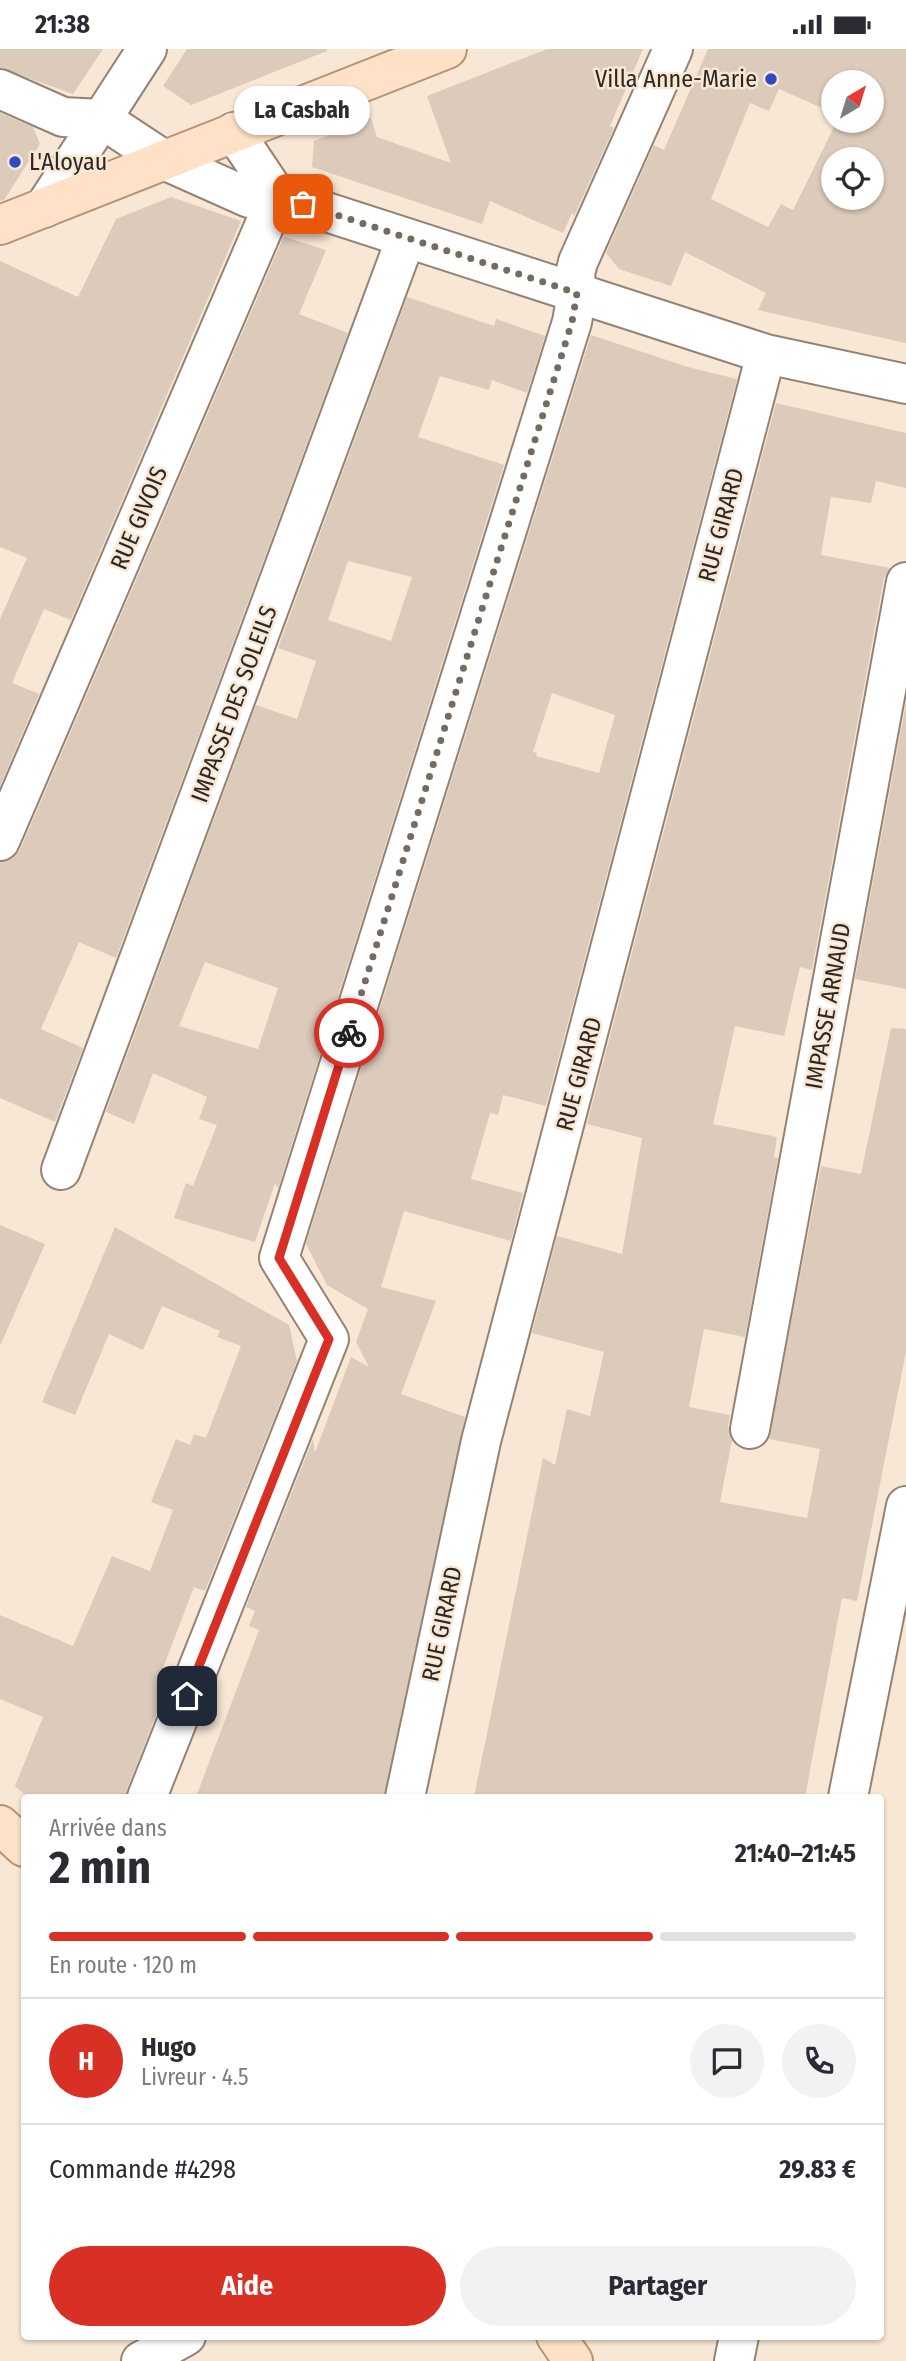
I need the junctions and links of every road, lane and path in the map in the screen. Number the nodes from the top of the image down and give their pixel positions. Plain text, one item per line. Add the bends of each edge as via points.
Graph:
1 (147, 49) edge
2 (447, 49) edge
3 (673, 49) edge
4 (0, 89) edge
5 (102, 119) junction
6 (234, 132) junction
7 (164, 160) junction
8 (277, 196) junction
9 (44, 208) junction
10 (0, 225) edge
11 (406, 238) junction
12 (577, 293) junction
13 (766, 354) junction
14 (906, 384) edge
15 (906, 582) edge
16 (0, 841) edge
17 (61, 1170) dead end
18 (750, 1429) dead end
19 (906, 1506) edge
20 (148, 1794) edge
21 (406, 1794) edge
22 (849, 1794) edge
23 (0, 1825) edge
24 (21, 1844) edge
25 (179, 2340) edge
26 (559, 2340) edge
27 (738, 2340) edge
28 (141, 2361) edge
29 (573, 2361) edge
30 (734, 2361) edge

1 - 5 street
2 - 6 main road
3 - 12 street via 578,262
4 - 5 street via 63,117
5 - 7 street
5 - 9 street
6 - 7 main road
6 - 8 street
7 - 8 street via 249,198
7 - 9 main road
8 - 11 street
8 - 16 street, RUE GIVOIS
9 - 10 main road
11 - 12 street
11 - 17 street, IMPASSE DES SOLEILS
12 - 13 street
12 - 20 street via 572,322 279,1258 329,1339
13 - 14 street
13 - 21 street, RUE GIRARD via 481,1440
15 - 18 street, IMPASSE ARNAUD
19 - 22 street
23 - 24 main road
25 - 28 street
26 - 29 main road
27 - 30 street

